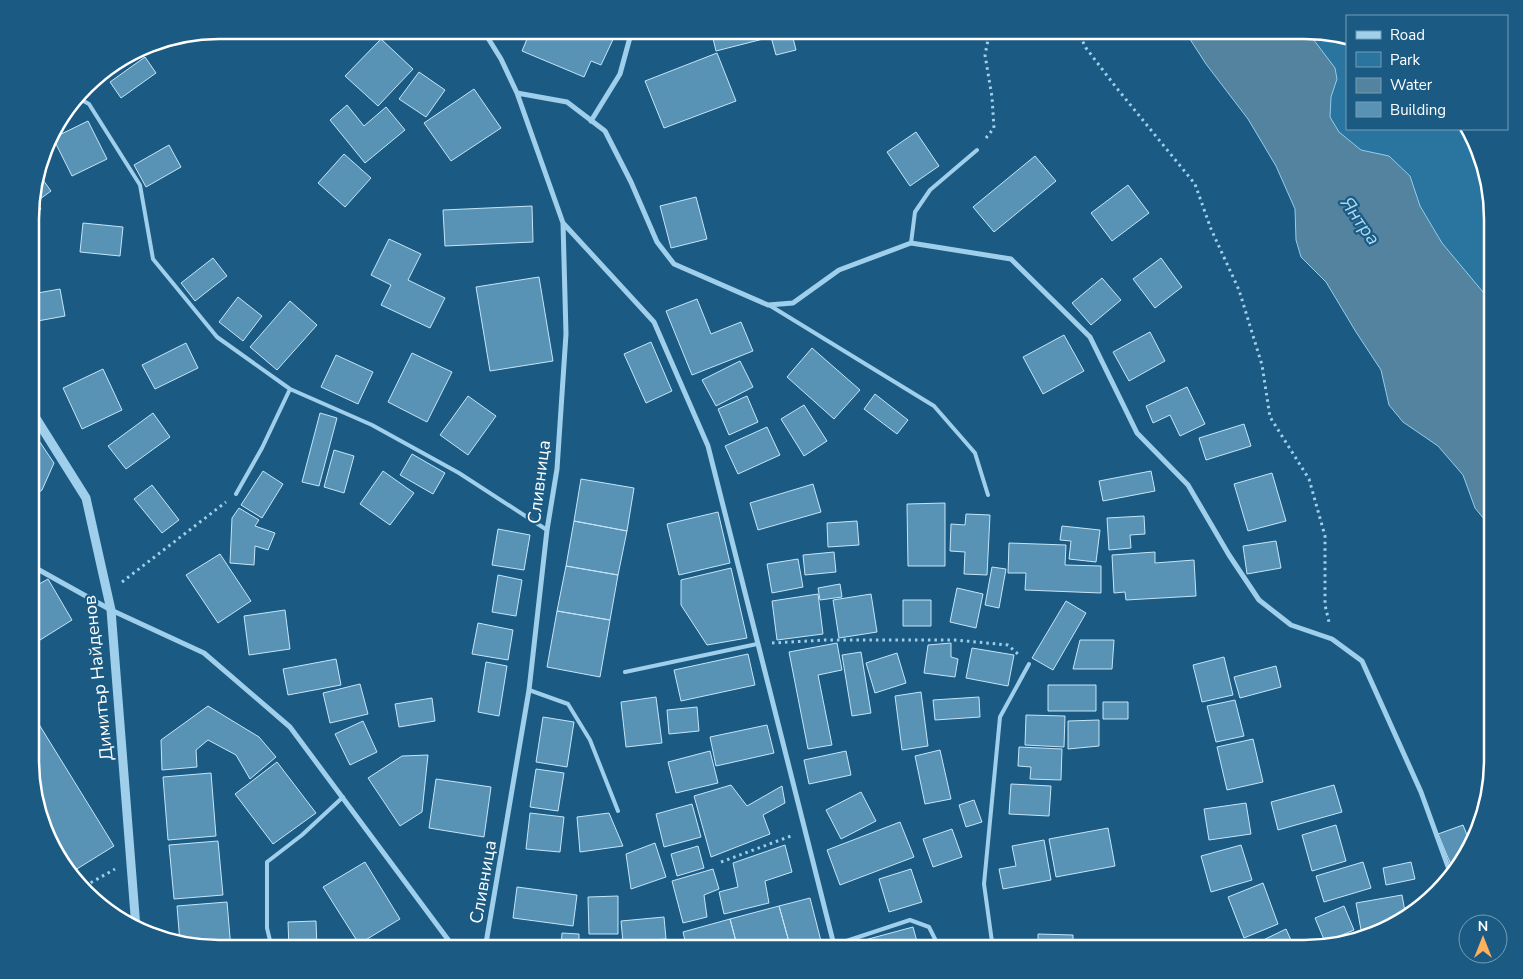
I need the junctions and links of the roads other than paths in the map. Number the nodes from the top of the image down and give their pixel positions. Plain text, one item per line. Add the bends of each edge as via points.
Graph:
1 (488, 39) edge
2 (630, 39) edge
3 (517, 93) junction
4 (83, 101) edge
5 (591, 121) junction
6 (977, 150) road end
7 (562, 223) junction
8 (911, 243) junction
9 (768, 305) junction
10 (290, 389) junction
11 (39, 423) edge
12 (236, 494) road end
13 (988, 496) dead end
14 (547, 530) junction
15 (39, 570) edge
16 (111, 610) junction
17 (757, 644) junction
18 (1029, 664) road end
19 (625, 672) dead end
20 (529, 690) junction
21 (343, 797) junction
22 (618, 811) dead end
23 (1448, 868) edge
24 (135, 920) edge
25 (270, 940) edge
26 (449, 940) edge
27 (487, 940) edge
28 (833, 940) edge
29 (854, 940) edge
30 (936, 940) edge
31 (992, 940) edge

1 - 3 street, Сливница
2 - 5 street via 620,74
3 - 5 street via 567,102
3 - 7 street, Сливница
4 - 10 lane via 89,104 140,185 153,259 217,337
5 - 9 street via 605,132 631,182 656,242 674,264
6 - 8 lane via 930,190 915,212
7 - 14 street, Сливница via 566,334 557,469
7 - 17 street via 654,322 708,446
8 - 9 street via 839,270 793,303
8 - 23 street via 1011,259 1090,337 1137,434 1188,486 1259,600 1291,625 1332,639 1362,661 1421,792
9 - 13 lane via 934,406 975,453
10 - 12 lane
10 - 14 lane via 372,425 451,468
11 - 16 street, Димитър Найденов via 86,498
14 - 20 street, Сливница
15 - 16 street
16 - 21 street via 204,653 290,727
16 - 24 street, Димитър Найденов
17 - 19 lane
17 - 28 street
18 - 31 lane via 1000,717 984,884
20 - 22 lane via 568,704 590,740
20 - 27 street, Сливница
21 - 25 lane via 267,862
21 - 26 street
29 - 30 lane via 910,920 929,926

